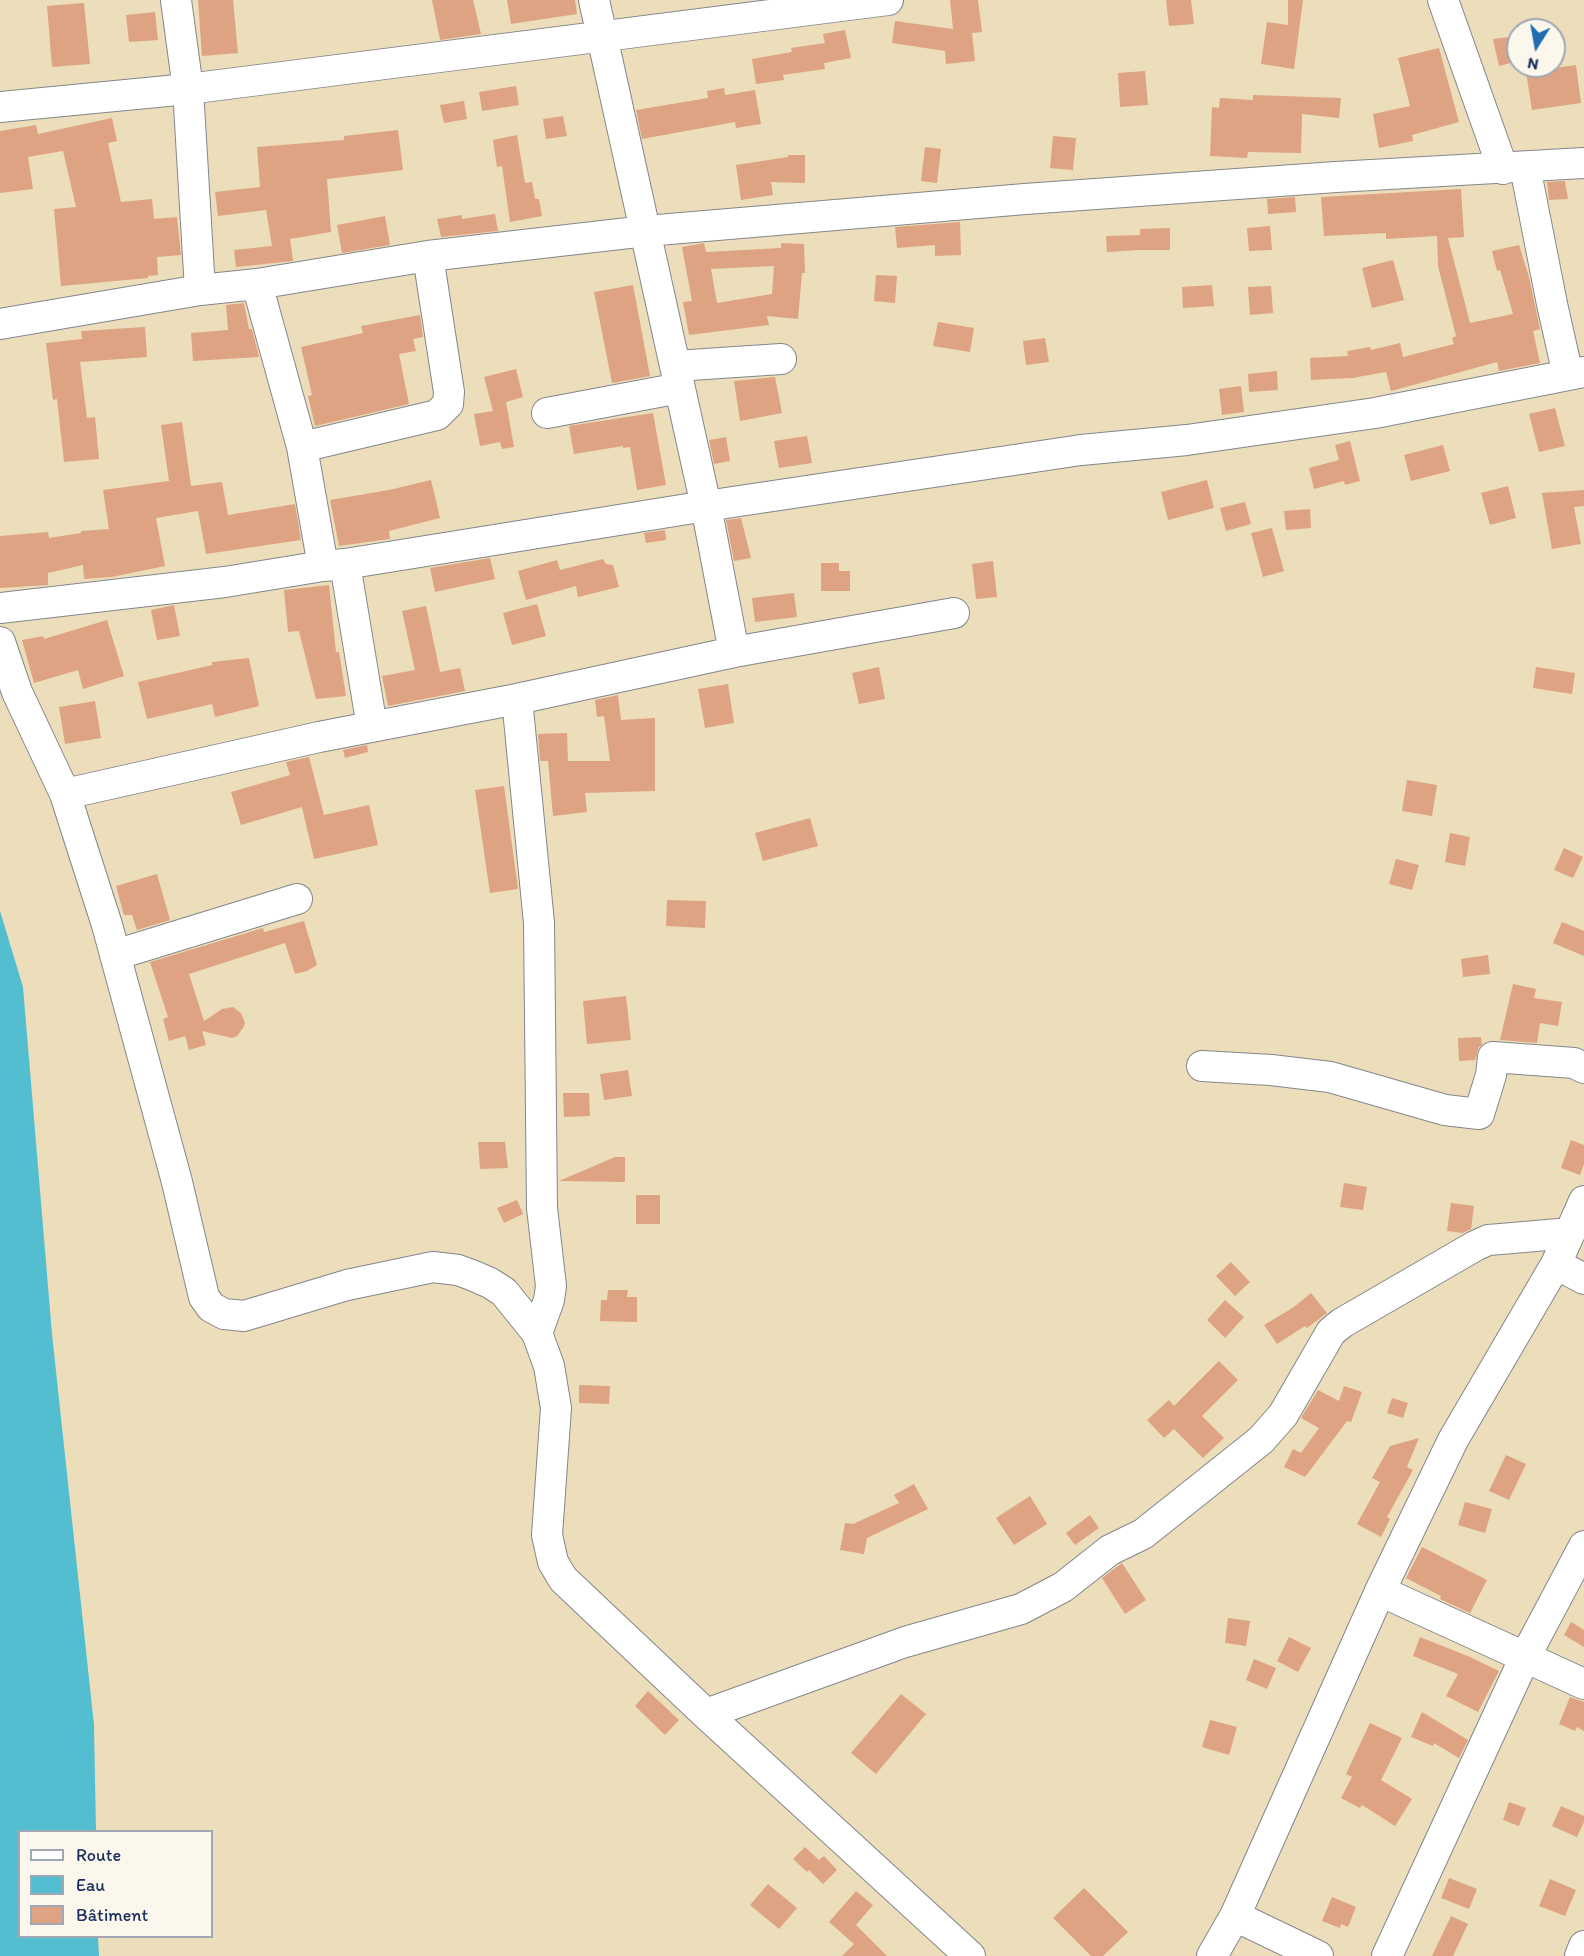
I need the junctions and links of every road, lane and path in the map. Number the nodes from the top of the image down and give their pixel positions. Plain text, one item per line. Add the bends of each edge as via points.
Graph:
1 (176, 0) edge
2 (594, 0) edge
3 (888, 0) edge
4 (1443, 0) edge
5 (602, 35) junction
6 (188, 88) junction
7 (0, 107) edge
8 (1584, 163) edge
9 (1514, 168) junction
10 (646, 231) junction
11 (428, 256) junction
12 (257, 284) junction
13 (200, 290) junction
14 (0, 324) edge
15 (781, 359) dead end
16 (1576, 373) edge
17 (677, 377) junction
18 (547, 413) dead end
19 (302, 447) junction
20 (706, 506) junction
21 (334, 565) junction
22 (0, 608) edge
23 (954, 613) dead end
24 (0, 642) edge
25 (734, 652) junction
26 (518, 699) junction
27 (372, 727) junction
28 (65, 794) junction
29 (297, 899) dead end
30 (115, 955) junction
31 (1202, 1066) dead end
32 (1584, 1068) edge
33 (1584, 1201) edge
34 (1570, 1233) junction
35 (1556, 1264) junction
36 (1584, 1279) edge
37 (537, 1333) junction
38 (1584, 1546) edge
39 (1380, 1591) junction
40 (1525, 1657) junction
41 (1584, 1684) edge
42 (706, 1714) junction
43 (1235, 1916) junction
44 (1584, 1946) edge
45 (970, 1956) edge
46 (1212, 1956) edge
47 (1318, 1956) edge
48 (1387, 1956) edge
49 (1580, 1956) edge

1 - 6 street
2 - 5 street
3 - 5 street
4 - 9 street
5 - 6 street
5 - 10 street
6 - 7 street
6 - 13 street
8 - 9 street
9 - 10 street via 1036,198
9 - 16 street
10 - 11 street
10 - 17 street
11 - 12 street
11 - 19 street via 448,404 437,415
12 - 13 street
12 - 19 street
13 - 14 street
15 - 17 street
16 - 20 street via 1342,418 1081,450
17 - 18 street
17 - 20 street
19 - 21 street
20 - 21 street
20 - 25 street
21 - 22 street
21 - 27 street
23 - 25 street
24 - 28 street via 17,692
25 - 26 street
26 - 27 street
26 - 37 street via 539,923 542,1208 551,1286
27 - 28 street
28 - 30 street
29 - 30 street
30 - 37 street via 204,1297 212,1307 224,1314 244,1316 347,1285 433,1267 458,1270 490,1283 504,1292
31 - 32 street via 1330,1077 1445,1110 1479,1114 1493,1057 1574,1063
33 - 34 street
34 - 35 street
34 - 42 street via 1488,1240 1342,1323 1331,1332 1283,1415 1261,1440 1143,1534 1110,1550 1063,1587 1021,1609 904,1642
35 - 36 street
35 - 39 street via 1453,1440
37 - 42 street via 549,1366 556,1408 547,1535 553,1562 563,1579
38 - 40 street
39 - 40 street
39 - 43 street
40 - 41 street
40 - 48 street
42 - 45 street
43 - 46 street
43 - 47 street
44 - 49 street

